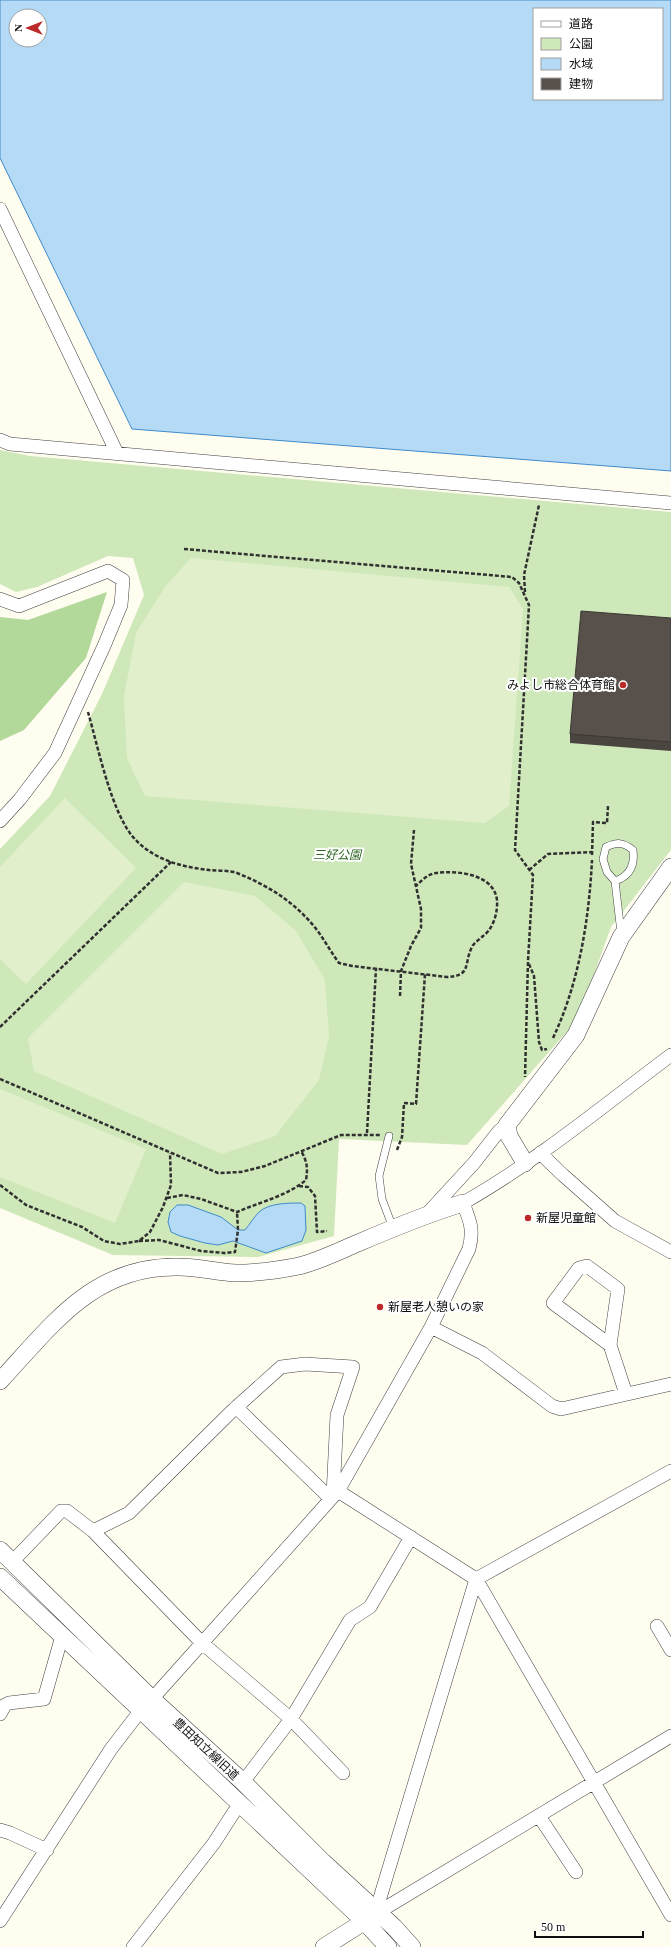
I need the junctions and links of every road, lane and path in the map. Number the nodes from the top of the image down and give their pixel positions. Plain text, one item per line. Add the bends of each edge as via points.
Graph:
1 (0, 209) edge
2 (0, 440) edge
3 (117, 453) junction
4 (542, 491) junction
5 (671, 503) edge
6 (184, 549) dead end
7 (525, 593) junction
8 (0, 599) edge
9 (83, 693) junction
10 (608, 806) dead end
11 (0, 821) edge
12 (414, 830) dead end
13 (592, 852) junction
14 (170, 862) junction
15 (671, 867) edge
16 (529, 870) junction
17 (615, 881) junction
18 (416, 886) junction
19 (622, 937) junction
20 (528, 961) junction
21 (376, 968) junction
22 (401, 971) junction
23 (425, 974) junction
24 (400, 996) dead end
25 (0, 1027) edge
26 (671, 1055) edge
27 (0, 1079) edge
28 (525, 1080) dead end
29 (507, 1125) junction
30 (367, 1134) junction
31 (389, 1136) junction
32 (402, 1137) junction
33 (301, 1150) junction
34 (396, 1152) dead end
35 (170, 1153) junction
36 (540, 1153) junction
37 (525, 1163) junction
38 (0, 1185) edge
39 (299, 1186) junction
40 (166, 1198) junction
41 (463, 1204) junction
42 (237, 1212) junction
43 (426, 1214) junction
44 (393, 1228) junction
45 (327, 1231) dead end
46 (138, 1241) junction
47 (671, 1252) edge
48 (431, 1327) junction
49 (610, 1345) junction
50 (0, 1381) edge
51 (671, 1384) edge
52 (626, 1394) junction
53 (236, 1407) junction
54 (671, 1471) edge
55 (334, 1495) junction
56 (93, 1531) junction
57 (411, 1537) junction
58 (6, 1556) edge
59 (0, 1577) edge
60 (476, 1579) junction
61 (657, 1626) dead end
62 (62, 1636) junction
63 (202, 1643) junction
64 (671, 1650) edge
65 (147, 1705) junction
66 (0, 1714) edge
67 (291, 1719) junction
68 (671, 1736) edge
69 (343, 1773) dead end
70 (243, 1782) junction
71 (593, 1783) junction
72 (241, 1805) junction
73 (539, 1816) junction
74 (0, 1830) edge
75 (47, 1850) junction
76 (576, 1872) dead end
77 (671, 1915) edge
78 (371, 1917) junction
79 (0, 1921) edge
80 (133, 1947) edge
81 (324, 1947) edge
82 (388, 1947) edge
83 (412, 1947) edge

1 - 3 street
2 - 3 street via 10,444
3 - 4 street
4 - 5 street
4 - 7 path via 524,575
6 - 7 path via 512,577
7 - 16 path via 529,605 514,850
8 - 9 street via 19,606 108,571 123,580 121,605
9 - 11 street via 55,753 25,794
9 - 14 path via 106,777 123,821 134,837 151,853
10 - 13 path via 607,823 593,822
12 - 18 path via 411,864
13 - 16 path via 548,854
13 - 20 path via 588,911 579,960 562,1020 548,1049 542,1050 539,1042 534,976
14 - 21 path via 181,866 235,873 270,889 286,898 301,912 318,931 339,963
14 - 25 path
15 - 19 street
16 - 20 path via 533,874
17 - 17 lane via 607,872 603,859 606,847 616,843 624,844 632,850 632,869
17 - 19 lane
18 - 22 path via 422,909 422,928
18 - 23 path via 424,878 435,873 476,876 493,890 497,900 496,916 492,926 471,948 466,970 458,977
19 - 29 street via 576,1035
20 - 28 path
21 - 22 path
21 - 30 path
22 - 23 path
22 - 24 path
23 - 32 path via 416,1104 404,1102
26 - 36 street
27 - 35 path
29 - 37 street via 508,1136
29 - 43 street
30 - 31 path
30 - 33 path via 341,1134
31 - 32 path
31 - 44 lane via 379,1176 382,1199
32 - 34 path
33 - 35 path via 265,1166 218,1174
33 - 39 path via 308,1168 306,1180
35 - 40 path via 172,1184
36 - 37 street
36 - 47 street via 615,1221
37 - 41 street
38 - 46 path via 26,1205 82,1227 104,1241 120,1244
39 - 42 path
39 - 45 path via 308,1187 315,1196 317,1232
40 - 42 path via 183,1195
40 - 46 path via 150,1232
41 - 43 street
41 - 48 street via 472,1224 469,1248
42 - 46 path via 235,1252 201,1251 159,1240
43 - 44 street
44 - 50 street via 301,1265 275,1270 235,1273 168,1267 123,1274 84,1296 61,1315
48 - 52 street via 482,1353 552,1406 561,1409
48 - 55 street
49 - 49 street via 618,1289 587,1266 579,1268 553,1304
49 - 52 street
51 - 52 street
53 - 55 street
53 - 55 street via 281,1367 305,1364 353,1367 337,1415
53 - 56 street via 129,1513
54 - 60 street
55 - 57 street
55 - 63 street
56 - 58 street via 67,1510 61,1511
56 - 63 street
57 - 60 street
57 - 67 street via 370,1607 350,1620
58 - 65 street, 豊田知立線旧道
59 - 62 street, 豊田知立線旧道
60 - 71 street
60 - 78 street via 380,1898
61 - 64 street
62 - 65 street, 豊田知立線旧道
62 - 66 street via 44,1699 9,1703
63 - 65 street
63 - 67 street
65 - 70 street, 豊田知立線旧道
65 - 72 street, 豊田知立線旧道
65 - 75 street via 111,1749
67 - 69 street
67 - 70 street
68 - 71 street
70 - 78 street, 豊田知立線旧道 via 323,1862
71 - 73 street
71 - 77 street
72 - 78 street, 豊田知立線旧道
72 - 80 street
73 - 76 street
73 - 78 street
74 - 75 street
75 - 79 street
78 - 81 street
78 - 82 street, 豊田知立線旧道
78 - 83 street, 豊田知立線旧道 via 394,1927

